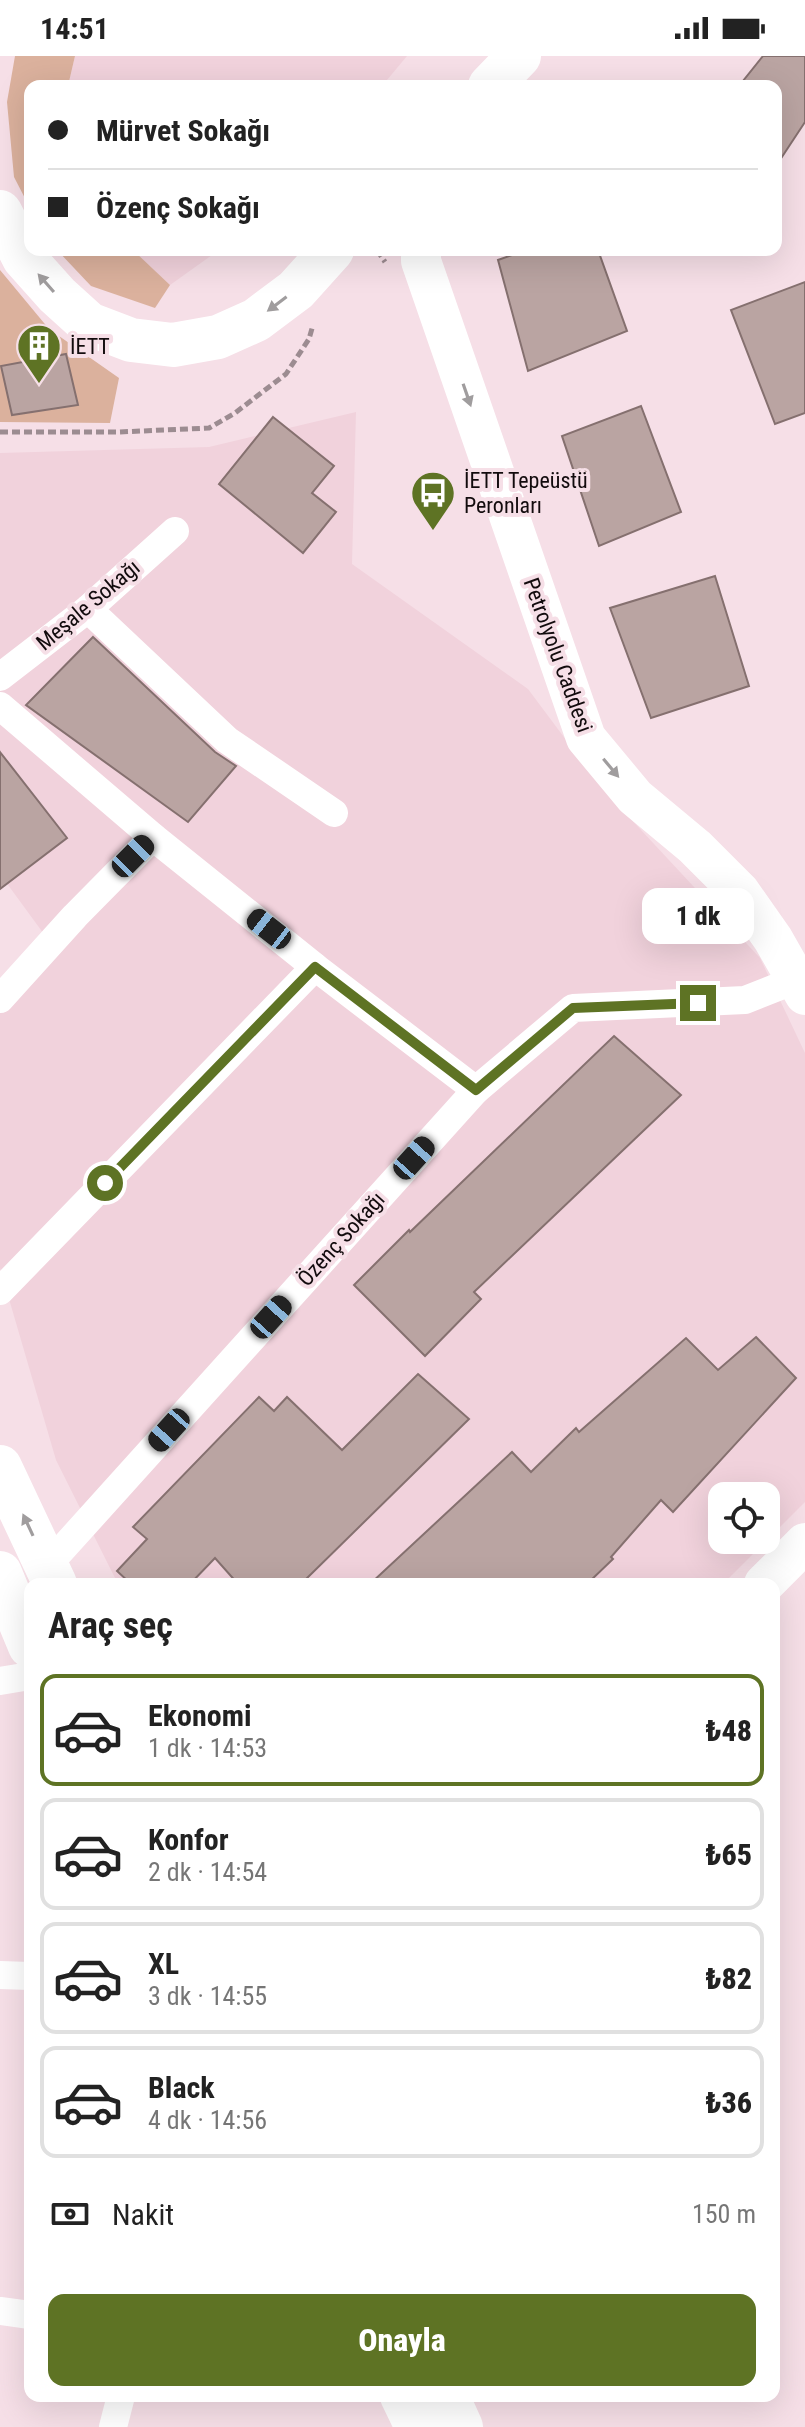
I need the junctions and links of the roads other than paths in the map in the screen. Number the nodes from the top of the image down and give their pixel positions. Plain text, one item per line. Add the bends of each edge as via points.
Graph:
1 (520, 56) edge
2 (496, 80) edge
3 (506, 80) edge
4 (0, 212) edge
5 (327, 256) edge
6 (421, 256) edge
7 (175, 531) dead end
8 (88, 609) junction
9 (0, 677) edge
10 (0, 706) edge
11 (334, 813) dead end
12 (153, 837) junction
13 (315, 967) junction
14 (801, 987) edge
15 (0, 999) edge
16 (476, 1090) junction
17 (0, 1291) edge
18 (0, 1467) edge
19 (805, 1543) edge
20 (0, 1573) edge
21 (51, 1575) edge
22 (770, 1578) edge
23 (24, 1631) edge
24 (24, 1677) edge
25 (0, 1681) edge
26 (0, 1975) edge
27 (24, 1976) edge
28 (0, 2311) edge
29 (24, 2314) edge
30 (119, 2402) edge
31 (405, 2402) edge
32 (450, 2402) edge
33 (113, 2427) edge
34 (417, 2427) edge
35 (461, 2427) edge

1 - 2 main road
1 - 3 main road
5 -> 4 main road via 296,290 256,320 218,337 173,345 131,340 89,324 57,295 24,258
6 -> 14 main road, Petrolyolu Caddesi via 586,738 635,797 740,892
7 - 8 street, Meşale Sokağı
8 - 9 street, Meşale Sokağı
8 - 11 street via 227,740
10 - 12 street
12 - 13 street
12 - 15 street
13 - 16 street
13 - 17 street
14 - 16 street, Özenç Sokağı via 745,1000 573,1008
16 - 21 street, Özenç Sokağı
21 -> 18 main road
19 - 22 main road
20 - 23 main road
24 - 25 street
26 - 27 street
28 - 29 street
30 - 33 street
31 - 34 main road
32 - 35 main road

